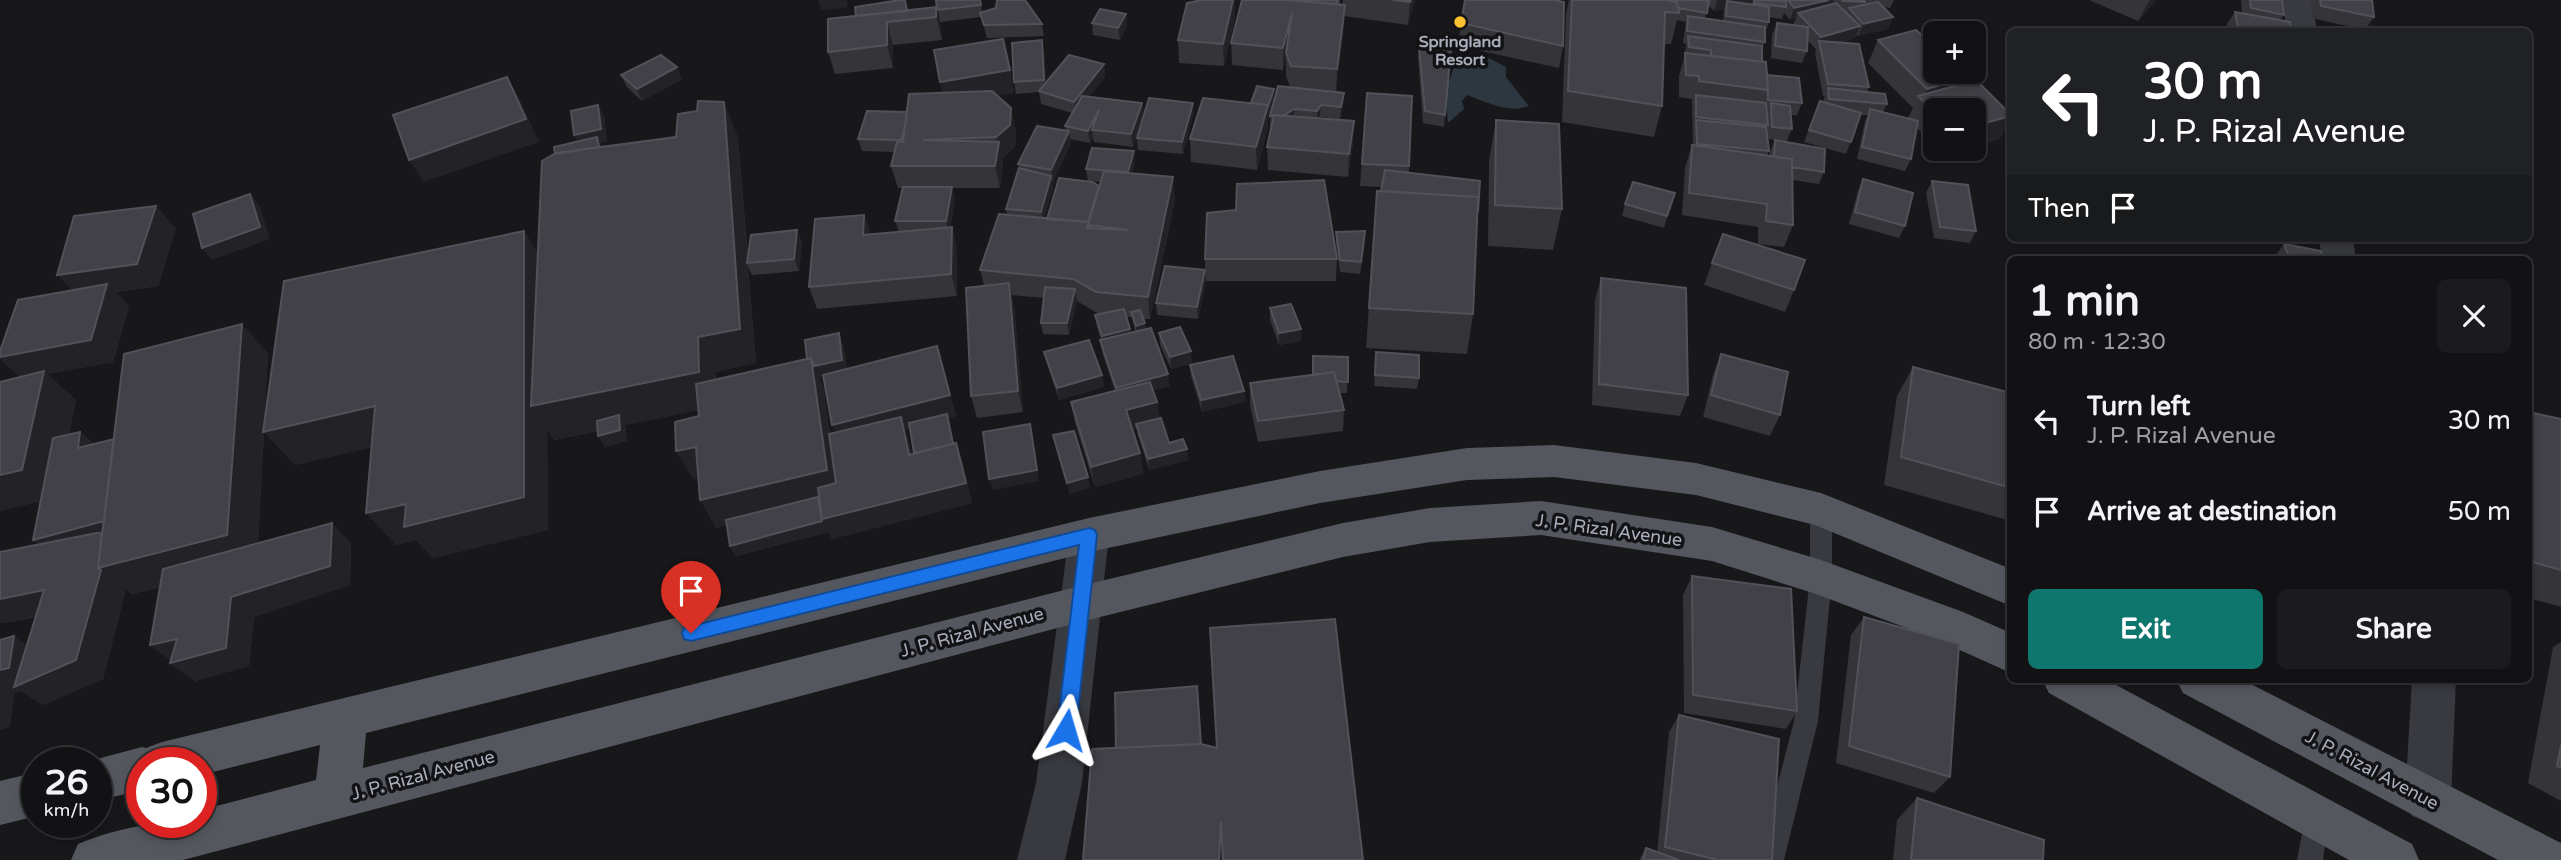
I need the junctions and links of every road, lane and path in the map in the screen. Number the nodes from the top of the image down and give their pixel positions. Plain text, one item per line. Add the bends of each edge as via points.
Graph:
1 (2297, 0) edge
2 (2301, 28) edge
3 (1554, 461) junction
4 (1821, 510) junction
5 (1541, 518) junction
6 (1089, 535) junction
7 (1821, 578) junction
8 (2007, 586) edge
9 (1080, 604) junction
10 (2007, 652) edge
11 (2070, 683) edge
12 (2206, 683) edge
13 (2434, 683) edge
14 (345, 718) junction
15 (217, 750) edge
16 (337, 797) junction
17 (21, 798) edge
18 (2428, 800) junction
19 (0, 803) edge
20 (2313, 839) edge
21 (2533, 857) edge
22 (96, 860) edge
23 (1041, 860) edge
24 (1771, 860) edge
25 (2395, 860) edge

1 - 2 street
3 - 4 main road via 1696,480
3 - 5 main road
3 - 6 main road via 1467,464 1320,487
4 - 7 lane
4 - 8 main road
5 - 7 main road, J. P. Rizal Avenue via 1712,544
5 - 9 main road, J. P. Rizal Avenue via 1430,525 1343,540
6 - 9 street
6 - 14 main road
7 - 10 main road, J. P. Rizal Avenue
7 - 24 lane via 1806,721
9 - 16 main road, J. P. Rizal Avenue
9 - 23 street via 1059,783
11 - 20 main road
12 - 18 main road, J. P. Rizal Avenue
13 - 18 street
14 - 15 main road
14 - 16 main road
16 - 22 main road, J. P. Rizal Avenue
17 - 19 main road
18 - 21 main road, J. P. Rizal Avenue
20 - 25 main road

